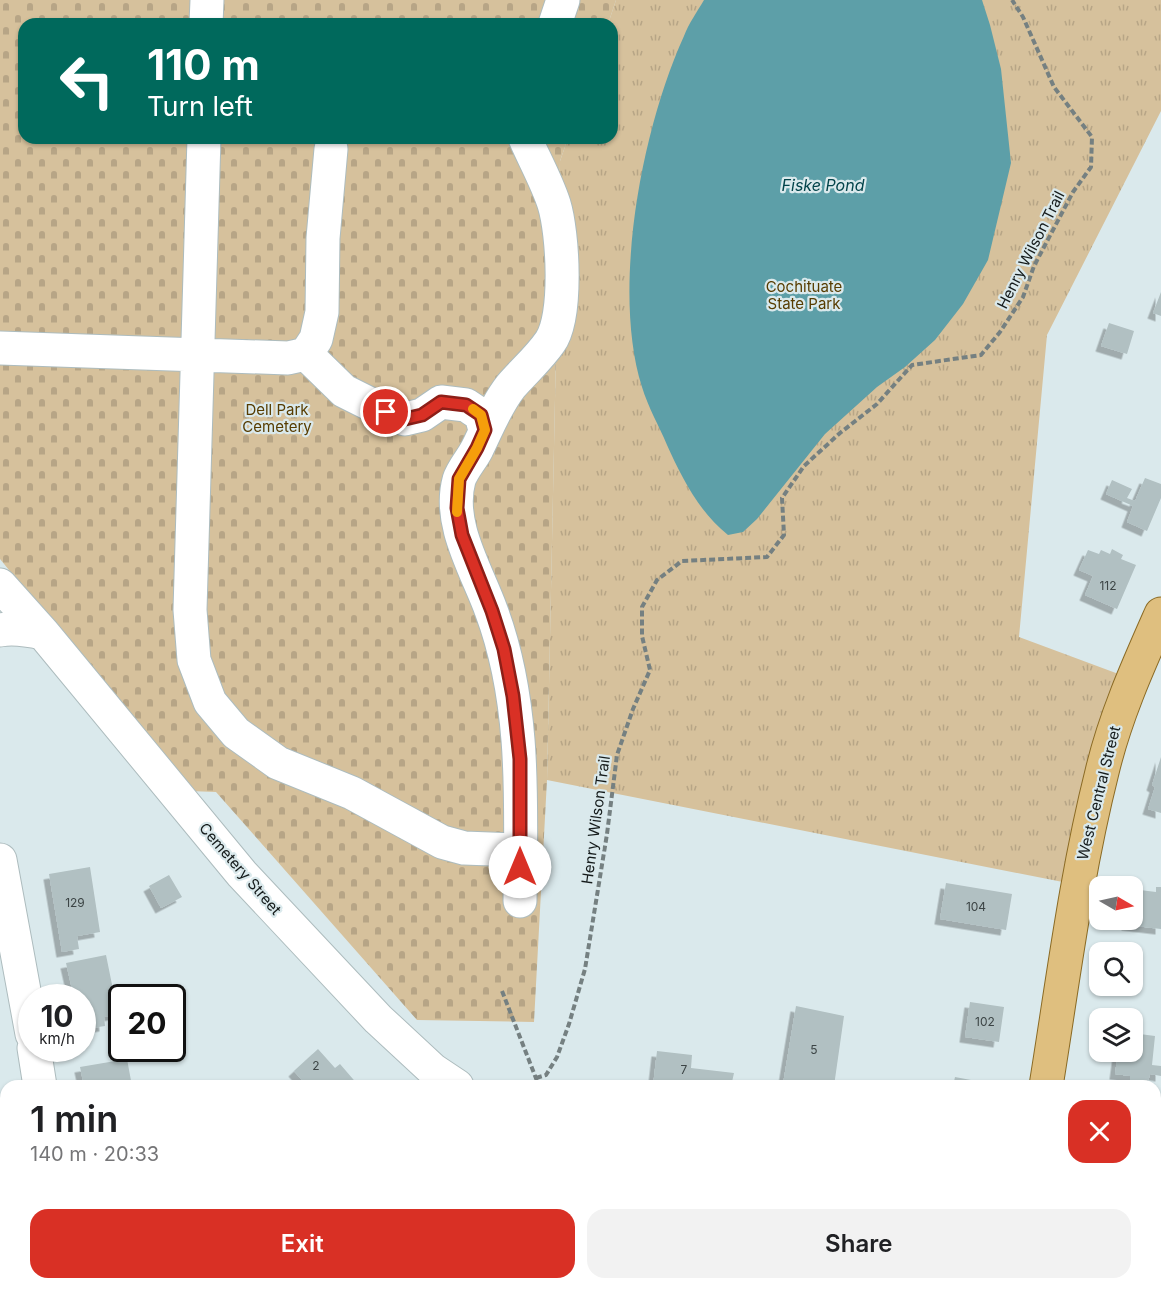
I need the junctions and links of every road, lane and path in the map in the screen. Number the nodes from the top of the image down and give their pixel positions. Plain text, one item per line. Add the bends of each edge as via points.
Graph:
1 (207, 0) edge
2 (563, 0) edge
3 (1012, 0) edge
4 (206, 18) edge
5 (557, 18) edge
6 (204, 144) edge
7 (528, 144) edge
8 (331, 149) dead end
9 (0, 348) edge
10 (306, 354) junction
11 (198, 356) junction
12 (485, 430) junction
13 (0, 585) edge
14 (1161, 614) edge
15 (0, 630) edge
16 (43, 633) junction
17 (520, 850) junction
18 (0, 860) edge
19 (520, 901) dead end
20 (23, 984) edge
21 (502, 991) dead end
22 (36, 1062) edge
23 (536, 1078) joint
24 (39, 1080) edge
25 (447, 1080) edge
26 (1047, 1080) edge

1 - 4 street
2 - 5 street
3 - 23 path, Henry Wilson Trail via 1054,87 1092,137 1091,167 1073,192 1034,266 1023,297 981,355 912,365 877,404 804,466 782,498 784,535 766,557 682,561 657,580 642,607 642,636 650,670 617,755 585,969 557,1057 546,1075
6 - 11 street
7 - 12 street via 554,204 562,243 560,318 552,340 511,386
8 - 10 street via 323,238 322,312 316,339
9 - 11 street
10 - 11 street via 288,358
10 - 12 street via 344,391 386,412 405,419 422,415 441,402 466,405 481,415
11 - 17 street via 190,610 194,660 210,702 236,733 278,763 352,793 442,842 464,848
12 - 17 street via 459,479 457,508 462,535 504,649 513,696 520,759
13 - 16 street, Cemetery Street
14 - 26 main road, West Central Street via 1132,679 1102,772 1078,885
15 - 16 street
16 - 25 street, Cemetery Street via 242,874 378,1019
17 - 19 street
18 - 20 street
21 - 23 path
22 - 24 street

